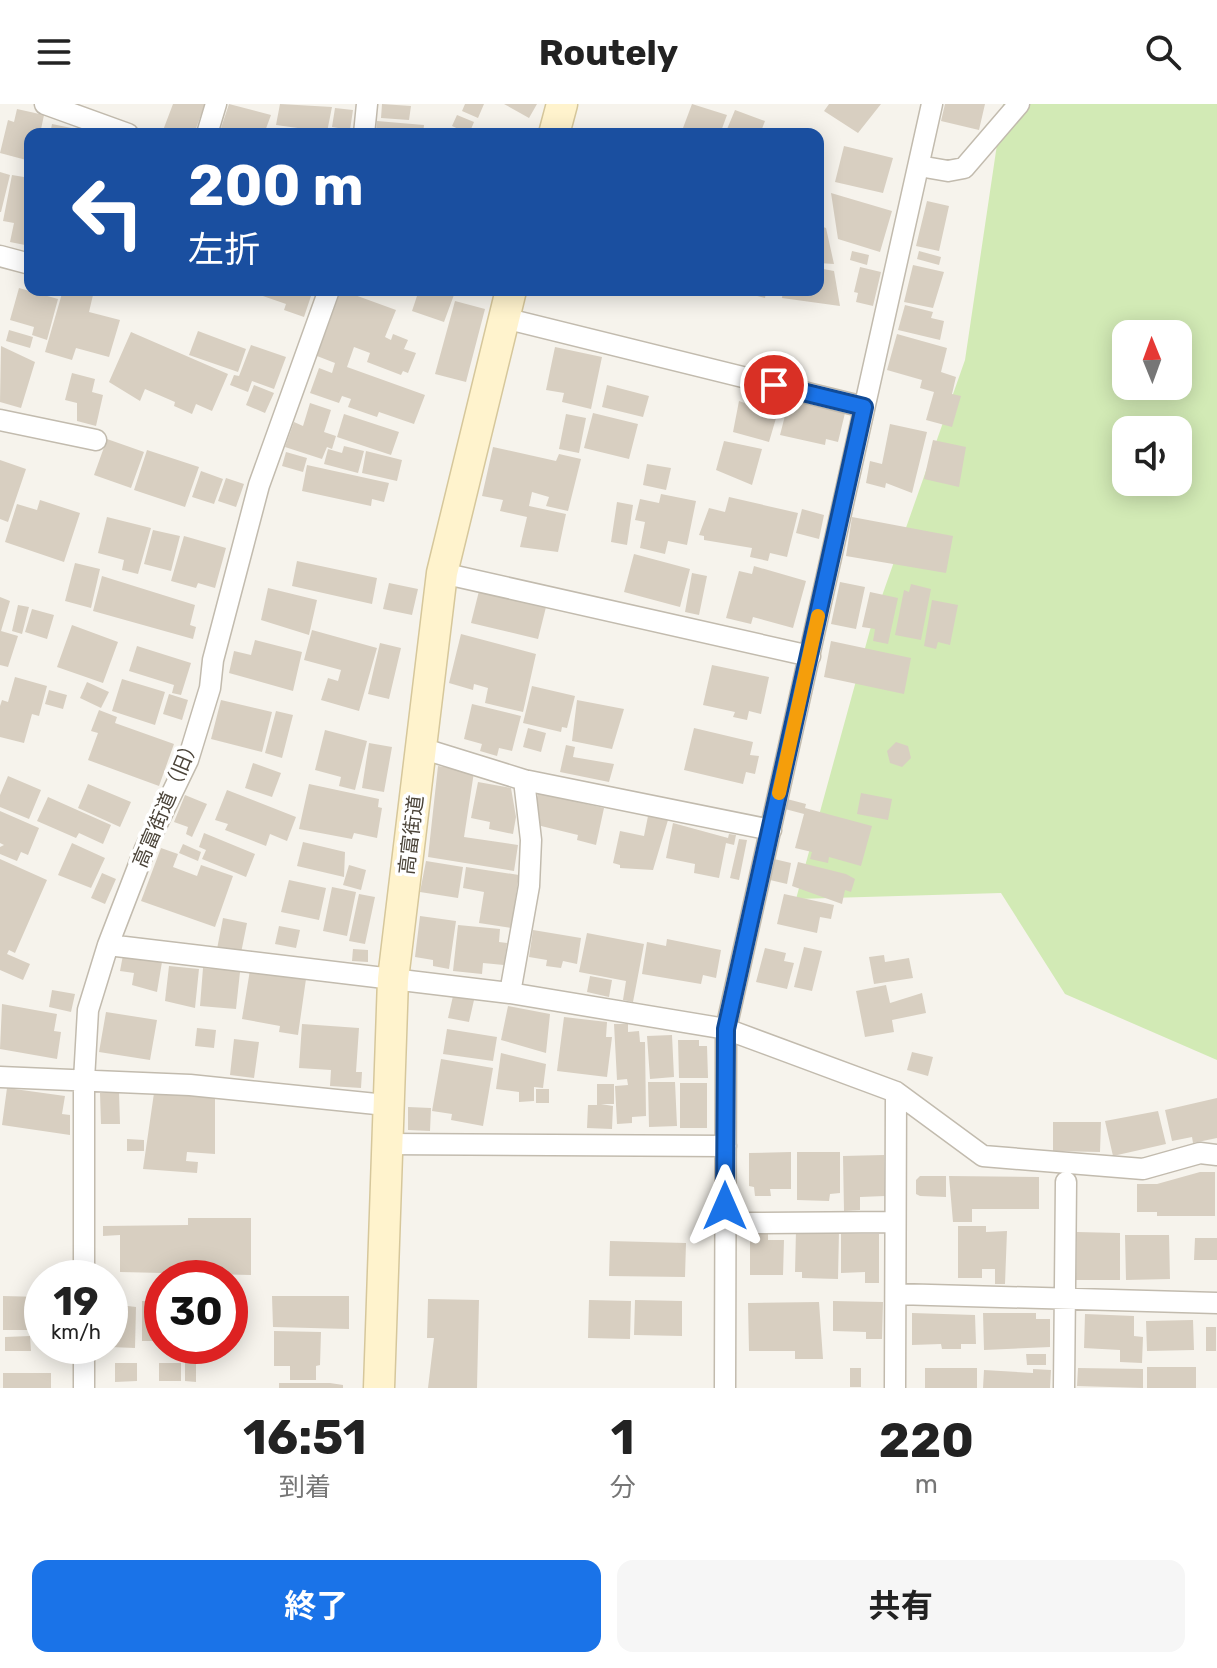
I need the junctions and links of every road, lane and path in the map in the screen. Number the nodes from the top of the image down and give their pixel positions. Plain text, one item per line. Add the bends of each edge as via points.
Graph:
1 (45, 104) edge
2 (216, 104) edge
3 (367, 104) edge
4 (562, 104) edge
5 (932, 104) edge
6 (1019, 104) edge
7 (111, 128) edge
8 (209, 128) edge
9 (365, 128) edge
10 (556, 128) edge
11 (919, 166) junction
12 (0, 256) edge
13 (24, 262) edge
14 (327, 296) edge
15 (508, 304) edge
16 (864, 407) junction
17 (0, 420) edge
18 (96, 440) dead end
19 (442, 573) junction
20 (810, 656) junction
21 (421, 748) junction
22 (524, 780) junction
23 (771, 830) junction
24 (108, 945) junction
25 (393, 979) junction
26 (510, 993) junction
27 (726, 1029) junction
28 (0, 1077) edge
29 (84, 1080) junction
30 (896, 1092) junction
31 (386, 1105) junction
32 (386, 1144) junction
33 (726, 1146) junction
34 (1217, 1155) edge
35 (1066, 1182) dead end
36 (895, 1222) junction
37 (747, 1223) dead end
38 (84, 1260) edge
39 (896, 1294) junction
40 (1065, 1299) junction
41 (1217, 1303) edge
42 (84, 1364) edge
43 (84, 1388) edge
44 (379, 1388) edge
45 (725, 1388) edge
46 (895, 1388) edge
47 (1064, 1388) edge

1 - 7 street
2 - 8 street
3 - 9 street
4 - 10 street
5 - 11 street
6 - 11 street via 964,168
11 - 16 street
12 - 13 street
14 - 24 street, 高富街道（旧） via 259,485 188,760 145,849
15 - 16 street
15 - 19 street, 高富街道
16 - 20 street
17 - 18 street
19 - 20 street
19 - 21 street, 高富街道
20 - 23 street
21 - 22 street
21 - 25 street, 高富街道
22 - 23 street
22 - 26 street via 531,840 529,886
23 - 27 street
24 - 25 street
24 - 29 street, 高富街道（旧） via 88,1010
25 - 26 street
25 - 31 street, 高富街道
26 - 27 street
27 - 30 street
27 - 33 street
28 - 29 street
29 - 31 street
29 - 38 street, 高富街道（旧）
30 - 34 street via 983,1156 1143,1169 1200,1153
30 - 36 street
31 - 32 street, 高富街道
32 - 33 street
32 - 44 street, 高富街道
33 - 45 street
35 - 40 street
36 - 37 street
36 - 39 street
39 - 40 street
39 - 46 street
40 - 41 street
40 - 47 street
42 - 43 street

